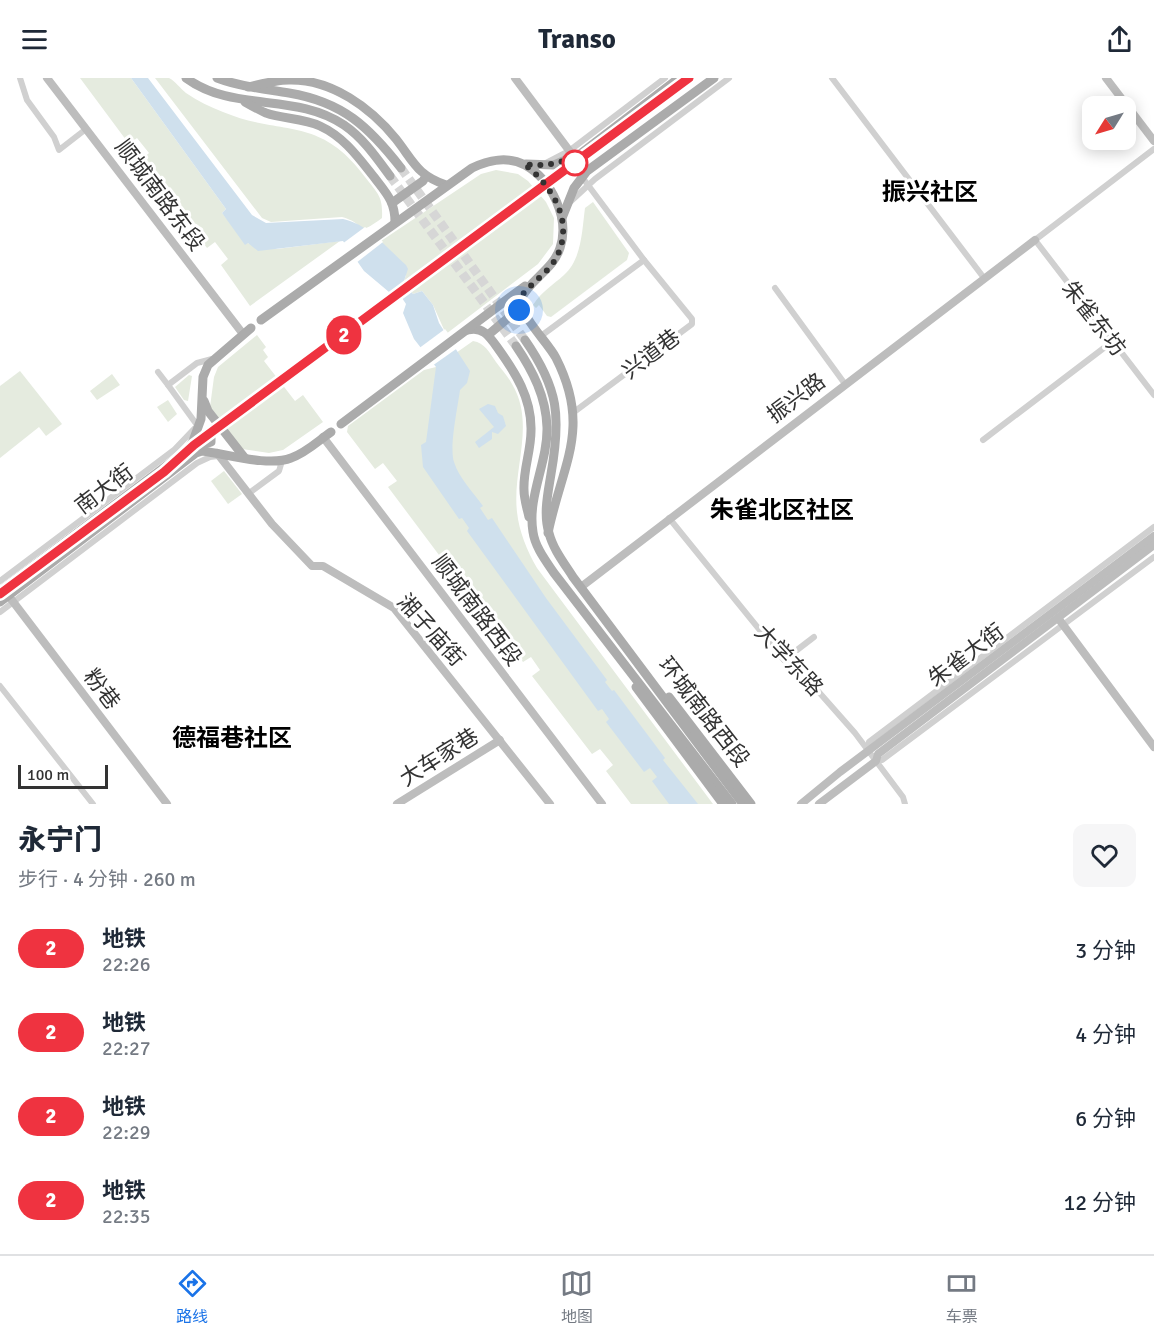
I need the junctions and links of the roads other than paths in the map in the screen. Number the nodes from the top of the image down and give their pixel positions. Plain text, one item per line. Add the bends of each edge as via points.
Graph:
1 (20, 78) edge
2 (47, 78) edge
3 (186, 78) edge
4 (217, 78) edge
5 (316, 78) edge
6 (515, 78) edge
7 (665, 78) edge
8 (679, 78) edge
9 (714, 78) edge
10 (729, 78) edge
11 (832, 78) edge
12 (1106, 78) edge
13 (278, 79) edge
14 (292, 79) edge
15 (248, 87) junction
16 (327, 87) junction
17 (240, 100) junction
18 (87, 129) junction
19 (1154, 141) edge
20 (1154, 149) edge
21 (572, 154) junction
22 (528, 165) junction
23 (400, 168) tunnel mouth
24 (390, 176) tunnel mouth
25 (426, 176) junction
26 (582, 177) junction
27 (446, 185) junction
28 (588, 185) junction
29 (392, 202) junction
30 (564, 213) junction
31 (395, 222) junction
32 (1035, 240) junction
33 (644, 260) junction
34 (542, 273) junction
35 (984, 278) junction
36 (775, 288) dead end
37 (523, 310) junction
38 (261, 321) dead end
39 (466, 330) junction
40 (247, 331) joint
41 (488, 335) junction
42 (541, 336) junction
43 (525, 340) tunnel mouth
44 (1113, 341) junction
45 (516, 346) tunnel mouth
46 (212, 359) junction
47 (158, 372) dead end
48 (845, 384) junction
49 (168, 385) junction
50 (1154, 395) edge
51 (202, 399) junction
52 (574, 412) junction
53 (341, 424) dead end
54 (199, 425) junction
55 (327, 434) joint
56 (983, 440) dead end
57 (188, 454) junction
58 (218, 455) junction
59 (239, 456) junction
60 (282, 460) junction
61 (248, 494) junction
62 (669, 518) junction
63 (1154, 527) edge
64 (533, 532) junction
65 (548, 533) junction
66 (1154, 536) edge
67 (1154, 545) edge
68 (1154, 557) edge
69 (0, 581) edge
70 (581, 587) junction
71 (7, 596) edge
72 (0, 602) edge
73 (0, 612) edge
74 (1060, 622) junction
75 (814, 637) dead end
76 (624, 645) junction
77 (784, 660) junction
78 (624, 663) junction
79 (0, 686) edge
80 (500, 740) junction
81 (1154, 747) edge
82 (869, 751) junction
83 (876, 761) junction
84 (93, 804) edge
85 (167, 804) edge
86 (397, 804) edge
87 (550, 804) edge
88 (602, 804) edge
89 (723, 804) edge
90 (732, 804) edge
91 (743, 804) edge
92 (752, 804) edge
93 (801, 804) edge
94 (819, 804) edge
95 (905, 804) edge

1 - 18 street via 27,100 59,150
2 - 18 street, 顺城南路东段
3 - 17 main road via 212,93
4 - 15 main road
5 - 16 street
6 - 21 street
7 - 21 street
8 - 21 main road
9 - 26 main road
10 - 28 street
11 - 35 street
12 - 19 street
13 - 14 main road
13 - 15 main road
14 - 16 main road
15 - 23 main road via 307,97 344,111 368,129
16 - 25 main road via 373,115
17 - 24 main road via 293,105 330,116 354,132
17 - 29 main road via 267,114 312,123 331,132 357,155
18 - 40 street, 顺城南路东段
20 - 32 street
21 - 22 main road via 554,165
22 - 27 main road via 498,159 485,162
22 - 30 main road
25 - 27 main road
25 - 29 main road
26 - 28 street, 兴道巷
26 - 30 main road
27 - 31 main road
28 - 30 street
28 - 33 street, 兴道巷
29 - 31 main road
30 - 34 main road via 559,251
31 - 38 main road
32 - 35 street, 振兴路
32 - 44 street, 朱雀东坊
33 - 42 street
33 - 52 street, 兴道巷 via 692,324
34 - 37 main road via 523,294
34 - 39 main road
35 - 48 street, 振兴路
36 - 48 street
37 - 41 main road
37 - 42 main road
39 - 41 main road via 475,328
39 - 53 main road
40 - 46 main road
41 - 64 main road via 510,365 528,402 531,430 524,489
42 - 52 main road via 568,385
43 - 65 main road, 环城南路西段 via 550,384 557,416 546,505
44 - 50 street, 朱雀东坊
44 - 56 street
45 - 64 main road, 环城南路西段 via 542,394 547,427
46 - 49 street via 197,363
46 - 51 main road, 南大街 via 205,371
47 - 49 street
48 - 62 street, 振兴路
49 - 54 street
51 - 54 main road, 南大街
51 - 59 main road
52 - 65 main road via 570,455
54 - 57 main road, 南大街
54 - 69 street via 174,450
55 - 60 main road via 304,452
55 - 88 street, 顺城南路西段
57 - 58 main road, 南大街 via 202,451
57 - 71 main road, 南大街
58 - 59 main road, 南大街
58 - 61 street, 湘子庙街
58 - 71 street via 197,463
59 - 60 main road, 南大街
60 - 61 street via 279,471
61 - 80 street, 湘子庙街 via 312,566 323,566 393,608
62 - 70 street, 振兴路
62 - 77 street, 大学东路
63 - 82 street via 869,742
64 - 78 main road, 环城南路西段 via 554,573
65 - 70 main road, 环城南路西段
66 - 82 street, 朱雀大街
67 - 74 street, 朱雀大街
68 - 74 street
70 - 76 main road, 环城南路西段
71 - 72 main road, 南大街
71 - 73 street
71 - 85 street, 粉巷
74 - 81 street
74 - 83 street, 朱雀大街 via 878,754
75 - 77 street
76 - 91 main road, 环城南路西段
76 - 92 main road, 环城南路西段 via 678,707
77 - 82 street, 大学东路 via 810,682
78 - 89 main road, 环城南路西段 via 642,697
78 - 90 main road, 环城南路西段
79 - 84 street
80 - 86 street, 大车家巷
80 - 87 street, 湘子庙街
82 - 83 street, 大学东路
82 - 93 street, 朱雀大街
83 - 94 street, 朱雀大街
83 - 95 street, 大学东路

